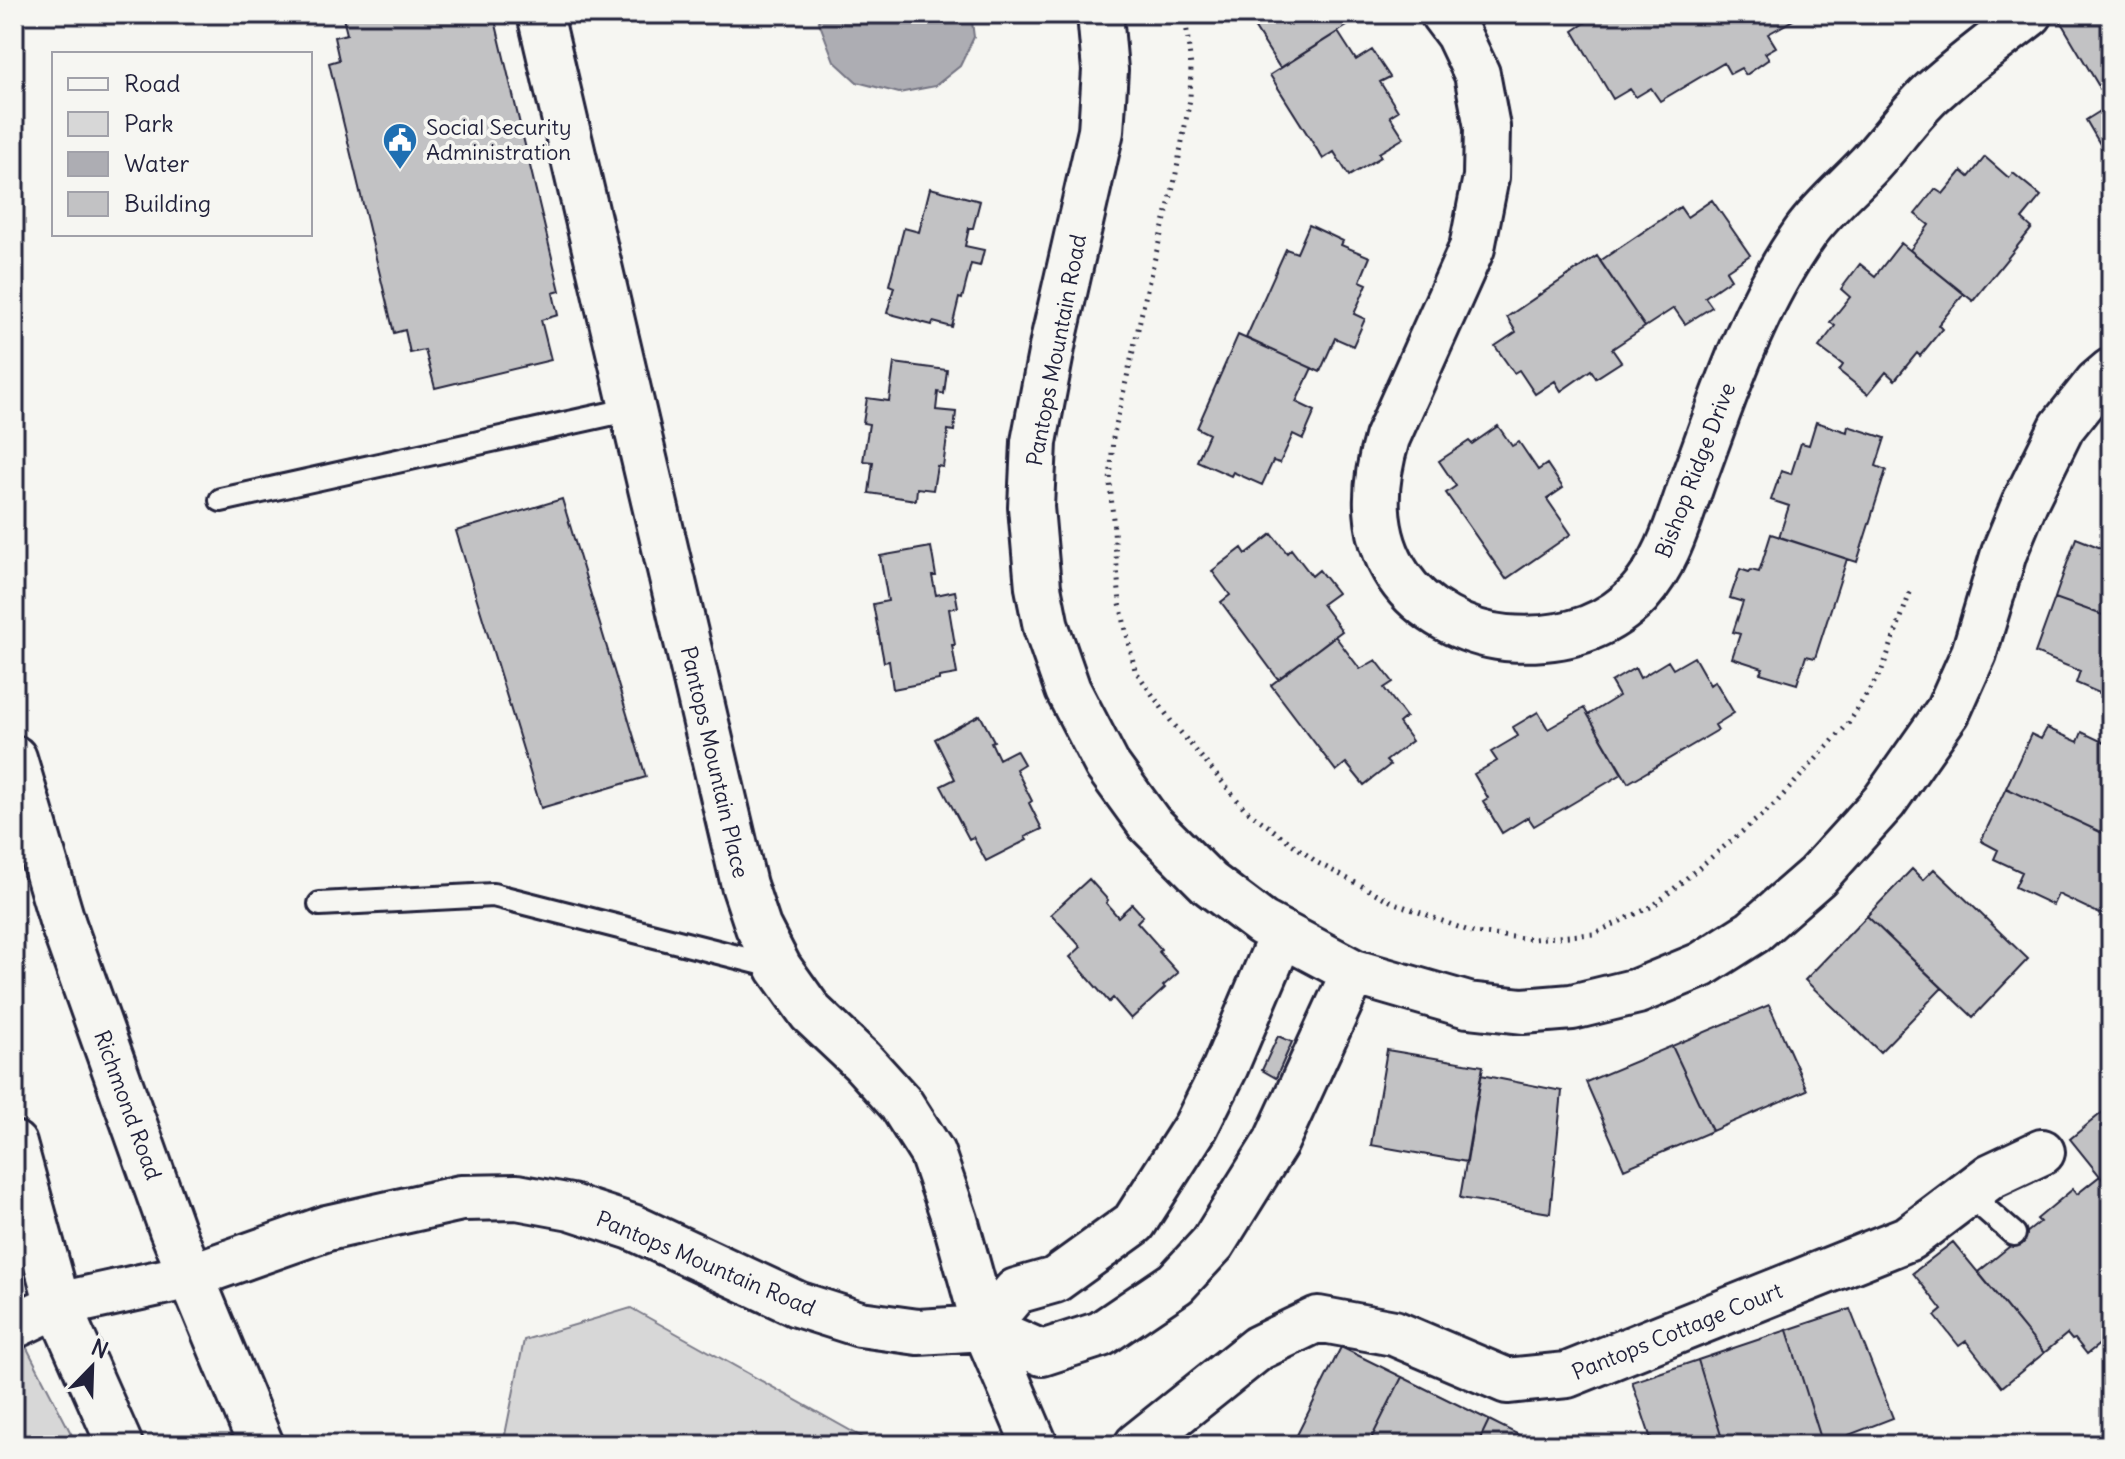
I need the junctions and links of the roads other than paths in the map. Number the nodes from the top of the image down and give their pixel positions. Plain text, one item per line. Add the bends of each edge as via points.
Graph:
1 (540, 14) edge
2 (1100, 14) edge
3 (1443, 14) edge
4 (2030, 14) edge
5 (2111, 371) edge
6 (632, 409) junction
7 (221, 500) dead end
8 (14, 758) edge
9 (320, 904) dead end
10 (1282, 934) junction
11 (779, 968) junction
12 (1354, 972) junction
13 (14, 1144) edge
14 (2042, 1152) dead end
15 (1967, 1193) junction
16 (2014, 1234) dead end
17 (191, 1276) junction
18 (58, 1305) junction
19 (14, 1326) edge
20 (985, 1328) junction
21 (120, 1445) edge
22 (261, 1445) edge
23 (1035, 1445) edge
24 (1137, 1445) edge

1 - 6 main road, Pantops Mountain Place
2 - 10 main road, Pantops Mountain Road via 1105,70 1101,131 1034,442 1031,507 1046,627 1068,690 1107,765 1149,823 1209,883
3 - 4 main road, Bishop Ridge Drive via 1477,74 1487,127 1486,177 1472,248 1387,438 1375,506 1382,544 1399,578 1425,606 1493,637 1535,640 1576,634 1607,620 1638,594 1662,561 1760,307 1806,232 1933,91
5 - 12 main road, Pantops Mountain Road via 2062,427 2025,502 1974,653 1948,711 1884,802 1817,876 1753,932 1676,976 1572,1007 1523,1011 1468,1005
6 - 7 lane
6 - 11 main road, Pantops Mountain Place via 744,885
8 - 17 main road, Richmond Road via 63,924
9 - 11 lane via 493,895
10 - 12 main road, Pantops Mountain Road
10 - 20 main road via 1196,1126 1134,1223 1055,1280 1016,1291
11 - 20 main road, Pantops Mountain Place via 811,1013 901,1104 932,1153
12 - 20 main road, Pantops Mountain Road via 1276,1142 1213,1243 1176,1283 1101,1334 1042,1353
13 - 18 main road
14 - 15 main road, Pantops Cottage Court
15 - 16 lane
15 - 24 main road, Pantops Cottage Court via 1909,1238 1567,1375 1507,1381 1394,1333 1318,1319 1258,1348
17 - 18 main road, Pantops Mountain Road
17 - 20 main road, Pantops Mountain Road via 327,1228 461,1198 517,1197 632,1227 797,1304 860,1324 918,1332
17 - 22 main road, Richmond Road
18 - 19 main road, Pantops Mountain Road
18 - 21 main road
20 - 23 main road, Pantops Mountain Place

